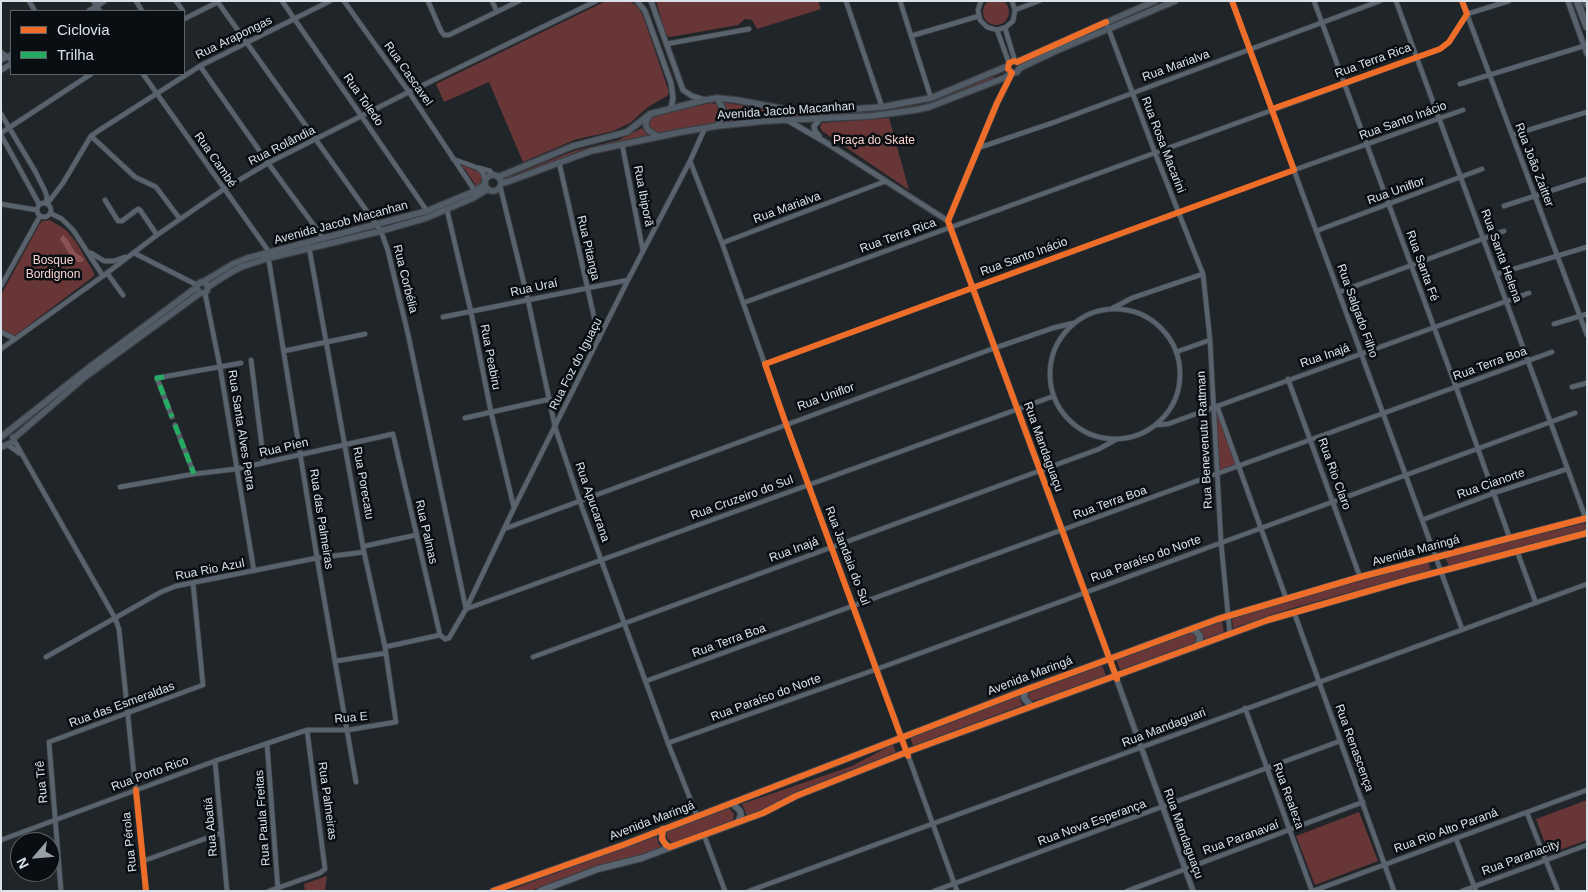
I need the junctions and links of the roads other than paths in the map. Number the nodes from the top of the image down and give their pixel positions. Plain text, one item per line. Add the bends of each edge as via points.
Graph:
1 (104, 1) edge
2 (282, 1) edge
3 (330, 1) edge
4 (344, 1) edge
5 (428, 1) edge
6 (492, 1) edge
7 (519, 1) edge
8 (596, 1) edge
9 (638, 1) edge
10 (651, 1) edge
11 (846, 1) edge
12 (900, 1) edge
13 (1012, 1) edge
14 (1039, 1) edge
15 (1155, 1) edge
16 (1175, 1) edge
17 (1232, 1) edge
18 (1314, 1) edge
19 (1380, 1) edge
20 (1396, 1) edge
21 (1462, 1) edge
22 (1509, 1) edge
23 (1568, 1) edge
24 (1577, 1) edge
25 (218, 2) edge
26 (979, 2) edge
27 (97, 6) edge
28 (1157, 9) junction
29 (1015, 10) junction
30 (497, 12) junction
31 (1467, 14) junction
32 (185, 15) edge
33 (978, 16) junction
34 (294, 19) junction
35 (658, 21) junction
36 (1106, 22) junction
37 (1322, 22) junction
38 (650, 24) junction
39 (1587, 27) edge
40 (1005, 28) junction
41 (749, 29) dead end
42 (1109, 29) junction
43 (996, 30) junction
44 (911, 36) junction
45 (246, 43) junction
46 (666, 44) junction
47 (1584, 46) junction
48 (1250, 49) junction
49 (1587, 54) edge
50 (1416, 57) junction
51 (1014, 64) junction
52 (200, 66) junction
53 (993, 71) junction
54 (1012, 73) junction
55 (89, 75) edge
56 (144, 75) edge
57 (1489, 75) junction
58 (679, 80) junction
59 (996, 81) junction
60 (671, 83) junction
61 (1345, 83) junction
62 (1460, 84) dead end
63 (409, 92) junction
64 (1132, 92) junction
65 (157, 93) junction
66 (717, 98) junction
67 (930, 98) junction
68 (705, 100) junction
69 (882, 107) junction
70 (671, 108) junction
71 (1272, 109) junction
72 (1463, 110) dead end
73 (1587, 112) edge
74 (651, 113) junction
75 (1, 114) edge
76 (362, 117) junction
77 (822, 117) junction
78 (1439, 119) junction
79 (786, 120) junction
80 (717, 126) junction
81 (10, 127) junction
82 (704, 128) junction
83 (1, 134) edge
84 (1512, 135) junction
85 (91, 136) junction
86 (657, 136) junction
87 (315, 141) junction
88 (824, 142) junction
89 (622, 144) junction
90 (1367, 144) junction
91 (978, 148) junction
92 (1155, 153) junction
93 (453, 159) junction
94 (690, 161) junction
95 (559, 162) junction
96 (268, 163) junction
97 (478, 168) junction
98 (1482, 169) dead end
99 (1294, 170) junction
100 (495, 176) junction
101 (1461, 178) junction
102 (1587, 179) edge
103 (886, 181) junction
104 (486, 184) junction
105 (500, 185) junction
106 (224, 189) junction
107 (475, 191) junction
108 (1535, 196) junction
109 (105, 200) dead end
110 (47, 203) junction
111 (1, 204) edge
112 (40, 204) junction
113 (1389, 204) junction
114 (1504, 206) dead end
115 (37, 210) junction
116 (447, 210) junction
117 (427, 211) junction
118 (50, 213) junction
119 (1178, 213) junction
120 (40, 216) junction
121 (180, 219) junction
122 (948, 222) junction
123 (379, 228) junction
124 (950, 228) junction
125 (1316, 231) junction
126 (1504, 231) dead end
127 (157, 235) junction
128 (324, 239) junction
129 (1484, 239) junction
130 (722, 243) junction
131 (309, 247) junction
132 (1587, 247) edge
133 (88, 251) junction
134 (134, 253) junction
135 (643, 253) junction
136 (269, 255) junction
137 (128, 256) junction
138 (1557, 256) junction
139 (1411, 266) junction
140 (1203, 274) junction
141 (1497, 274) junction
142 (105, 275) junction
143 (628, 280) junction
144 (199, 285) junction
145 (1, 286) edge
146 (587, 287) junction
147 (973, 288) junction
148 (205, 291) junction
149 (1339, 292) junction
150 (1529, 293) dead end
151 (123, 295) dead end
152 (528, 300) junction
153 (1506, 300) junction
154 (743, 302) junction
155 (1111, 309) junction
156 (471, 312) junction
157 (1587, 314) edge
158 (1580, 316) junction
159 (444, 317) dead end
160 (1074, 323) junction
161 (1554, 324) dead end
162 (1434, 327) junction
163 (1, 332) edge
164 (365, 334) dead end
165 (1587, 335) edge
166 (600, 339) junction
167 (14, 340) junction
168 (1210, 340) junction
169 (327, 343) junction
170 (994, 348) junction
171 (1, 349) edge
172 (284, 351) junction
173 (1176, 352) junction
174 (1552, 352) dead end
175 (1362, 353) junction
176 (251, 360) dead end
177 (1528, 361) junction
178 (241, 363) dead end
179 (765, 364) junction
180 (220, 367) junction
181 (1288, 379) junction
182 (1587, 383) edge
183 (1456, 387) junction
184 (1572, 387) dead end
185 (1054, 396) junction
186 (550, 399) junction
187 (1215, 407) junction
188 (1017, 410) junction
189 (491, 412) junction
190 (1575, 413) dead end
191 (1384, 414) junction
192 (172, 417) dead end
193 (465, 418) dead end
194 (1550, 421) junction
195 (786, 424) junction
196 (175, 425) dead end
197 (1155, 425) junction
198 (555, 426) junction
199 (8, 433) junction
200 (393, 434) joint
201 (1, 437) edge
202 (14, 439) junction
203 (1116, 439) junction
204 (1311, 440) junction
205 (8, 445) junction
206 (346, 445) junction
207 (1, 447) edge
208 (1478, 448) junction
209 (20, 454) junction
210 (301, 455) junction
211 (264, 463) junction
212 (1238, 466) junction
213 (236, 469) junction
214 (1567, 469) junction
215 (1039, 470) junction
216 (194, 474) junction
217 (1216, 474) junction
218 (1405, 475) junction
219 (808, 485) junction
220 (120, 487) dead end
221 (1494, 493) junction
222 (1334, 500) junction
223 (580, 502) junction
224 (514, 508) junction
225 (1586, 518) edge
226 (1422, 520) junction
227 (1261, 527) junction
228 (504, 529) junction
229 (1062, 531) junction
230 (1587, 533) edge
231 (416, 535) junction
232 (1510, 539) junction
233 (1221, 542) junction
234 (831, 547) junction
235 (365, 549) junction
236 (1517, 551) junction
237 (1435, 557) junction
238 (317, 558) junction
239 (602, 559) junction
240 (254, 571) junction
241 (1440, 571) junction
242 (1360, 577) junction
243 (193, 583) junction
244 (1587, 584) edge
245 (1084, 592) junction
246 (1286, 598) junction
247 (1536, 602) junction
248 (854, 607) junction
249 (466, 609) junction
250 (1294, 612) junction
251 (1227, 616) junction
252 (115, 618) junction
253 (625, 623) junction
254 (1462, 629) junction
255 (1188, 630) junction
256 (440, 635) junction
257 (1230, 635) junction
258 (385, 647) junction
259 (1194, 647) junction
260 (386, 653) junction
261 (46, 657) dead end
262 (533, 657) dead end
263 (1109, 658) junction
264 (336, 662) junction
265 (877, 669) junction
266 (1116, 676) junction
267 (646, 681) junction
268 (1320, 682) junction
269 (1025, 690) junction
270 (1031, 706) junction
271 (1245, 708) junction
272 (128, 713) junction
273 (396, 722) joint
274 (307, 730) junction
275 (348, 730) junction
276 (902, 737) junction
277 (1340, 741) junction
278 (49, 742) joint
279 (668, 743) junction
280 (267, 744) junction
281 (1140, 748) junction
282 (907, 752) junction
283 (215, 761) junction
284 (1268, 769) junction
285 (356, 782) dead end
286 (136, 790) junction
287 (1587, 790) edge
288 (1363, 802) junction
289 (732, 803) junction
290 (1163, 808) junction
291 (1527, 813) junction
292 (696, 816) junction
293 (56, 819) junction
294 (738, 822) junction
295 (933, 825) junction
296 (663, 829) junction
297 (1290, 830) junction
298 (221, 833) junction
299 (704, 835) junction
300 (1456, 838) junction
301 (1, 840) edge
302 (1587, 845) edge
303 (670, 848) junction
304 (1546, 859) junction
305 (143, 861) junction
306 (1385, 864) junction
307 (1185, 869) junction
308 (954, 883) junction
309 (558, 888) edge
310 (1475, 888) edge
311 (278, 889) edge
312 (61, 891) edge
313 (146, 891) edge
314 (227, 891) edge
315 (270, 891) edge
316 (493, 891) edge
317 (540, 891) edge
318 (725, 891) edge
319 (749, 891) edge
320 (934, 891) edge
321 (957, 891) edge
322 (1127, 891) edge
323 (1193, 891) edge
324 (1312, 891) edge
325 (1394, 891) edge
326 (1462, 891) edge
327 (1558, 891) edge

1 - 27 street
2 - 34 street, Rua Toledo
3 - 34 street, Rua Arapongas
4 - 63 street, Rua Cascavel
5 - 30 street via 444,35
6 - 30 street
7 - 30 street
8 - 63 street, Rua Rolândia
9 - 38 street
10 - 35 street
11 - 69 street
12 - 44 street
13 - 29 street
14 - 29 street
15 - 28 street
15 - 36 main road, Avenida Jacob Macanhan
16 - 28 main road, Avenida Jacob Macanhan
17 - 48 street, Rua Salgado Filho
18 - 37 street, Rua Santa Fé
19 - 37 street, Rua Marialva
20 - 50 street, Rua Santa Helena
21 - 31 street, Rua João Zaitter
22 - 31 street
23 - 47 street
24 - 39 highway
25 - 32 street
25 - 45 street, Rua Corbélia
26 - 33 street
28 - 42 main road, Avenida Jacob Macanhan
29 - 40 street via 1013,21
31 - 50 street, Rua Terra Rica via 1445,46
31 - 57 street, Rua João Zaitter
33 - 43 street via 985,26
33 - 44 street
34 - 45 street, Rua Arapongas
34 - 76 street, Rua Toledo
35 - 38 street
35 - 46 street
36 - 42 street, Rua Rosa Macarini
36 - 51 main road, Avenida Jacob Macanhan
37 - 48 street, Rua Marialva
37 - 61 street, Rua Santa Fé
38 - 60 street
40 - 43 street
40 - 51 street
41 - 46 street
42 - 51 main road, Avenida Jacob Macanhan
42 - 64 street, Rua Rosa Macarini
43 - 51 street
44 - 67 street
45 - 52 street, Rua Arapongas
45 - 87 street, Rua Corbélia
46 - 58 street
47 - 49 street
47 - 57 street
48 - 64 street, Rua Marialva
48 - 71 street, Rua Salgado Filho
50 - 61 street, Rua Terra Rica
50 - 78 street, Rua Santa Helena
51 - 53 main road, Avenida Jacob Macanhan
51 - 54 main road via 1009,70
52 - 65 street, Rua Arapongas
52 - 96 street
53 - 59 main road
53 - 67 main road, Avenida Jacob Macanhan
54 - 59 main road, Avenida Jacob Macanhan
54 - 91 street
55 - 81 street
56 - 65 street, Rua Cambé
57 - 62 street
57 - 84 street, Rua João Zaitter
58 - 60 street
58 - 68 street via 686,94
59 - 77 main road, Avenida Jacob Macanhan via 915,110 856,117
60 - 70 street
61 - 71 street, Rua Terra Rica
61 - 90 street, Rua Santa Fé
63 - 76 street, Rua Rolândia
63 - 93 street, Rua Cascavel
64 - 91 street, Rua Marialva
64 - 92 street, Rua Rosa Macarini
65 - 85 street, Rua Arapongas
65 - 106 street, Rua Cambé
66 - 68 main road, Avenida Jacob Macanhan
66 - 69 main road, Avenida Jacob Macanhan via 790,110
66 - 80 main road via 723,109
67 - 69 main road, Avenida Jacob Macanhan
68 - 70 main road, Avenida Jacob Macanhan
70 - 74 main road, Avenida Jacob Macanhan
71 - 92 street, Rua Terra Rica
71 - 99 street, Rua Salgado Filho
72 - 78 street, Rua Santo Inácio
73 - 84 street
74 - 86 main road via 646,126
74 - 100 main road, Avenida Jacob Macanhan via 627,132 573,146
75 - 81 street
76 - 87 street, Rua Rolândia
76 - 117 street, Rua Toledo
77 - 79 main road, Avenida Jacob Macanhan
77 - 88 street via 814,129
78 - 90 street, Rua Santo Inácio
78 - 101 street, Rua Santa Helena
79 - 80 main road, Avenida Jacob Macanhan
79 - 88 street
80 - 82 main road, Avenida Jacob Macanhan
81 - 83 street
81 - 110 street via 45,191
82 - 86 main road, Avenida Jacob Macanhan
82 - 94 street, Rua Foz do Iguaçu
83 - 112 street
84 - 108 street, Rua João Zaitter
85 - 110 street, Rua Arapongas
85 - 121 street via 135,177 156,188
86 - 89 main road, Avenida Jacob Macanhan
87 - 96 street, Rua Rolândia
87 - 123 street, Rua Corbélia
88 - 103 street
89 - 95 main road, Avenida Jacob Macanhan
89 - 135 street, Rua Ibiporã
90 - 99 street, Rua Santo Inácio
90 - 113 street, Rua Santa Fé
91 - 122 street
92 - 119 street, Rua Rosa Macarini
92 - 124 street, Rua Terra Rica
93 - 97 street
93 - 107 street, Rua Cascavel
94 - 130 street, Rua Jandaia do Sul
94 - 135 street, Rua Foz do Iguaçu
95 - 105 main road, Avenida Jacob Macanhan
95 - 146 street, Rua Pitanga
96 - 106 street, Rua Rolândia
96 - 128 street
97 - 100 street
97 - 104 street
98 - 101 street, Rua Uniflor
99 - 125 street, Rua Salgado Filho
100 - 104 main road, Avenida Jacob Macanhan via 488,176
100 - 105 main road
101 - 113 street, Rua Uniflor
101 - 129 street, Rua Santa Helena
102 - 108 street
103 - 122 street
103 - 130 street, Rua Marialva
104 - 105 main road, Avenida Jacob Macanhan via 496,190
104 - 107 main road, Avenida Jacob Macanhan
104 - 116 main road, Avenida Jacob Macanhan via 480,195
105 - 152 street, Rua Apucarana
106 - 121 street, Rua Rolândia
106 - 136 street, Rua Cambé
107 - 117 main road, Avenida Jacob Macanhan
108 - 114 street
108 - 138 street, Rua João Zaitter
109 - 127 street via 118,221 140,210
110 - 112 street
110 - 118 street
111 - 115 street
112 - 115 street
113 - 125 street, Rua Uniflor
113 - 139 street, Rua Santa Fé
115 - 120 street
116 - 123 main road, Avenida Jacob Macanhan
116 - 156 street, Rua Peabiru
117 - 123 main road, Avenida Jacob Macanhan
118 - 120 street via 46,217
118 - 133 street via 62,219
119 - 140 street, Rua Rosa Macarini
119 - 147 street, Rua Santo Inácio
120 - 145 street
121 - 127 street, Rua Rolândia
122 - 124 street, Rua Mandaguaçu
123 - 128 main road, Avenida Jacob Macanhan
123 - 131 main road, Avenida Jacob Macanhan
123 - 249 street, Rua Corbélia via 388,251 408,334
124 - 147 street, Rua Mandaguaçu
124 - 154 street, Rua Terra Rica
125 - 149 street, Rua Salgado Filho
126 - 129 street
127 - 134 street, Rua Rolândia
128 - 136 main road, Avenida Jacob Macanhan
129 - 139 street
129 - 141 street, Rua Santa Helena
130 - 154 street, Rua Jandaia do Sul
131 - 136 main road, Avenida Jacob Macanhan
131 - 169 street, Rua Porecatu
132 - 138 street
133 - 137 street via 104,261
133 - 142 street
134 - 137 street, Rua Rolândia
134 - 144 street
135 - 143 street, Rua Foz do Iguaçu
136 - 144 main road, Avenida Jacob Macanhan via 233,264
136 - 148 main road, Avenida Jacob Macanhan via 241,267
136 - 172 street, Rua das Palmeiras
137 - 142 street, Rua Rolândia
138 - 141 street
138 - 158 street, Rua João Zaitter
139 - 149 street
139 - 162 street, Rua Santa Fé
140 - 155 street via 1132,298
140 - 168 street, Rua Benevenutu Rattman
141 - 153 street, Rua Santa Helena
142 - 151 street
142 - 167 street, Rua Rolândia
143 - 146 street, Rua Uraí
143 - 166 street, Rua Foz do Iguaçu
144 - 148 main road
144 - 148 main road
144 - 199 main road, Avenida Jacob Macanhan
146 - 152 street, Rua Uraí
146 - 166 street, Rua Pitanga
147 - 170 street, Rua Mandaguaçu
147 - 179 street, Rua Santo Inácio
148 - 180 street, Rua Santa Alves Petra
148 - 202 main road, Avenida Jacob Macanhan via 85,378
149 - 175 street, Rua Salgado Filho
150 - 153 street, Rua Inajá
152 - 156 street, Rua Uraí
152 - 186 street, Rua Apucarana
153 - 162 street, Rua Inajá
153 - 177 street, Rua Santa Helena
154 - 179 street, Rua Jandaia do Sul
155 - 160 street via 1098,311
155 - 173 street via 1128,310 1157,325
156 - 159 street, Rua Uraí
156 - 189 street, Rua Peabiru
157 - 158 street
158 - 161 street
158 - 165 street, Rua João Zaitter
160 - 170 street, Rua Uniflor
160 - 185 street via 1054,349 1050,364
162 - 175 street, Rua Inajá
162 - 183 street, Rua Santa Fé
163 - 167 street
164 - 169 street
166 - 198 street, Rua Foz do Iguaçu
167 - 171 street, Rua Rolândia
168 - 173 street
168 - 187 street, Rua Benevenutu Rattman
169 - 172 street
169 - 206 street, Rua Porecatu
170 - 188 street, Rua Mandaguaçu
170 - 195 street, Rua Uniflor
172 - 210 street, Rua das Palmeiras
173 - 197 street via 1179,365 1177,392
174 - 177 street, Rua Terra Boa
175 - 181 street, Rua Inajá
175 - 191 street, Rua Salgado Filho
176 - 211 street
177 - 183 street, Rua Terra Boa
177 - 194 street, Rua Santa Helena
178 - 180 street
179 - 195 street, Rua Jandaia do Sul
180 - 192 street via 157,378
180 - 213 street, Rua Santa Alves Petra
181 - 187 street, Rua Inajá
181 - 204 street, Rua Rio Claro
182 - 184 street
183 - 191 street, Rua Terra Boa
183 - 208 street, Rua Santa Fé
185 - 188 street, Rua Cruzeiro do Sul
185 - 203 street via 1065,416 1083,431
186 - 189 street
186 - 198 street, Rua Apucarana
187 - 197 street, Rua Inajá via 1168,424
187 - 212 street
187 - 217 street, Rua Benevenutu Rattman
188 - 215 street, Rua Mandaguaçu
188 - 219 street, Rua Cruzeiro do Sul
189 - 193 street
189 - 224 street, Rua Peabiru
190 - 194 street, Rua Paraíso do Norte
191 - 204 street, Rua Terra Boa
191 - 218 street, Rua Salgado Filho
194 - 208 street, Rua Paraíso do Norte
194 - 214 street, Rua Santa Helena
195 - 219 street, Rua Jandaia do Sul
195 - 223 street, Rua Uniflor
196 - 216 street
197 - 203 street via 1133,437
198 - 223 street, Rua Apucarana
198 - 224 street, Rua Foz do Iguaçu
199 - 201 main road, Avenida Jacob Macanhan
199 - 202 main road
200 - 206 street, Rua Píen
200 - 231 street, Rua Palmas
202 - 205 main road, Avenida Jacob Macanhan
202 - 209 street, Rua Pérola
203 - 215 street, Rua Inajá via 1099,449
204 - 212 street, Rua Terra Boa
204 - 222 street, Rua Rio Claro
205 - 207 main road, Avenida Jacob Macanhan
205 - 209 street, Rua Pérola
206 - 210 street, Rua Píen
206 - 235 street, Rua Porecatu
208 - 218 street, Rua Paraíso do Norte
208 - 221 street, Rua Santa Fé
209 - 252 street, Rua Pérola
210 - 211 street, Rua Píen
210 - 238 street, Rua das Palmeiras
211 - 213 street, Rua Píen
212 - 217 street, Rua Terra Boa
212 - 227 street
213 - 216 street, Rua Píen
213 - 240 street, Rua Santa Alves Petra
214 - 221 street, Rua Cianorte
214 - 225 street, Rua Santa Helena
215 - 229 street, Rua Mandaguaçu
215 - 234 street, Rua Inajá
216 - 220 street, Rua Píen
217 - 229 street, Rua Terra Boa
217 - 233 street, Rua Benevenutu Rattman
218 - 222 street, Rua Paraíso do Norte
218 - 226 street, Rua Salgado Filho
219 - 234 street, Rua Jandaia do Sul
219 - 239 street, Rua Cruzeiro do Sul
221 - 226 street, Rua Cianorte
221 - 232 street, Rua Santa Fé
222 - 227 street, Rua Paraíso do Norte
222 - 242 street, Rua Rio Claro
223 - 228 street, Rua Uniflor
223 - 239 street, Rua Apucarana
224 - 228 street, Rua Foz do Iguaçu
225 - 232 main road, Avenida Maringá
226 - 237 street, Rua Salgado Filho
227 - 233 street, Rua Paraíso do Norte
227 - 246 street
228 - 249 street, Rua Foz do Iguaçu
229 - 245 street, Rua Mandaguaçu
229 - 248 street, Rua Terra Boa
230 - 236 main road, Avenida Maringá
231 - 235 street, Rua Rio Azul
231 - 256 street, Rua Palmas
232 - 237 main road, Avenida Maringá
233 - 245 street, Rua Paraíso do Norte
233 - 251 street, Rua Benevenutu Rattman
234 - 248 street, Rua Jandaia do Sul
234 - 253 street, Rua Inajá
235 - 238 street, Rua Rio Azul
235 - 258 street, Rua Porecatu
236 - 241 main road, Avenida Maringá
236 - 247 street
237 - 241 street, Rua Salgado Filho
237 - 242 main road, Avenida Maringá
238 - 240 street, Rua Rio Azul
238 - 264 street, Rua das Palmeiras
239 - 249 street, Rua Cruzeiro do Sul
239 - 253 street, Rua Apucarana
240 - 243 street, Rua Rio Azul
241 - 250 main road, Avenida Maringá
241 - 254 street, Rua Salgado Filho
242 - 246 main road, Avenida Maringá
243 - 252 street, Rua Rio Azul via 161,592
243 - 272 street, Rua das Esmeraldas via 203,685
244 - 247 street, Rua Mandaguari
245 - 263 street, Rua Mandaguaçu
245 - 265 street, Rua Paraíso do Norte
246 - 251 main road, Avenida Maringá
247 - 254 street, Rua Mandaguari
248 - 265 street, Rua Jandaia do Sul
248 - 267 street, Rua Terra Boa
249 - 256 street, Rua Foz do Iguaçu via 449,638
250 - 257 main road, Avenida Maringá
250 - 268 street, Rua Renascença
251 - 255 main road, Avenida Maringá
251 - 257 street, Rua Benevenutu Rattman
252 - 261 street, Rua Rio Azul
252 - 272 street, Rua Pérola
253 - 262 street, Rua Inajá
253 - 267 street, Rua Apucarana
254 - 268 street, Rua Mandaguari
255 - 259 main road via 1195,630 1200,636
255 - 263 main road, Avenida Maringá
256 - 258 street
257 - 259 main road, Avenida Maringá
258 - 260 street, Rua Porecatu
259 - 266 main road, Avenida Maringá
260 - 264 street
260 - 273 street, Rua Porecatu
263 - 266 street, Rua Mandaguaçu
263 - 269 main road, Avenida Maringá
264 - 275 street, Rua das Palmeiras
265 - 276 street, Rua Jandaia do Sul
265 - 279 street, Rua Paraíso do Norte
266 - 270 main road, Avenida Maringá
266 - 281 street, Rua Mandaguaçu
267 - 279 street, Rua Apucarana
268 - 271 street, Rua Mandaguari
268 - 277 street, Rua Renascença
269 - 270 main road via 1024,698
269 - 276 main road, Avenida Maringá
270 - 282 main road, Avenida Maringá
271 - 281 street, Rua Mandaguari
271 - 284 street, Rua Realeza
272 - 278 street, Rua das Esmeraldas
272 - 286 street, Rua Pérola
273 - 275 street, Rua E
274 - 275 street, Rua E
274 - 280 street, Rua Porto Rico
274 - 311 street, Rua Palmeiras via 325,869
275 - 285 street, Rua das Palmeiras
276 - 282 street, Rua Jandaia do Sul
276 - 289 main road, Avenida Maringá
277 - 284 street, Rua Nova Esperança
277 - 288 street, Rua Renascença
278 - 293 street, Rua Trê
279 - 292 street, Rua Apucarana
280 - 283 street, Rua Porto Rico
280 - 311 street, Rua Paula Freitas
281 - 290 street, Rua Mandaguaçu
281 - 295 street, Rua Mandaguari
282 - 294 main road, Avenida Maringá
282 - 295 street, Rua Jandaia do Sul
283 - 286 street, Rua Porto Rico
283 - 298 street, Rua Abatiá
284 - 290 street, Rua Nova Esperança
284 - 297 street, Rua Realeza
286 - 293 street, Rua Porto Rico
286 - 305 street, Rua Pérola
287 - 291 street, Rua Rio Alto Paraná
288 - 297 street, Rua Paranavaí
288 - 306 street, Rua Renascença
289 - 292 main road, Avenida Maringá
289 - 294 main road via 740,811
290 - 307 street, Rua Mandaguaçu
290 - 308 street, Rua Nova Esperança
291 - 300 street, Rua Rio Alto Paraná
291 - 304 street
292 - 296 main road, Avenida Maringá
293 - 301 street, Rua Porto Rico
293 - 312 street, Rua Trê
294 - 299 main road, Avenida Maringá
295 - 308 street, Rua Jandaia do Sul
295 - 319 street, Rua Mandaguari
296 - 303 main road via 662,839
296 - 316 main road, Avenida Maringá
297 - 307 street, Rua Paranavaí
297 - 324 street, Rua Realeza
298 - 305 street
298 - 314 street, Rua Abatiá
299 - 303 main road, Avenida Maringá
299 - 318 street
300 - 306 street, Rua Rio Alto Paraná
300 - 310 street
302 - 304 street, Rua Paranacity
303 - 309 main road, Avenida Maringá via 598,869
304 - 310 street, Rua Paranacity
304 - 327 street
305 - 313 street, Rua Pérola
306 - 324 street, Rua Rio Alto Paraná
306 - 325 street, Rua Renascença
307 - 322 street, Rua Paranavaí
307 - 323 street, Rua Mandaguaçu
308 - 320 street, Rua Nova Esperança
308 - 321 street, Rua Jandaia do Sul
309 - 317 main road, Avenida Maringá
310 - 326 street, Rua Paranacity
311 - 315 street

